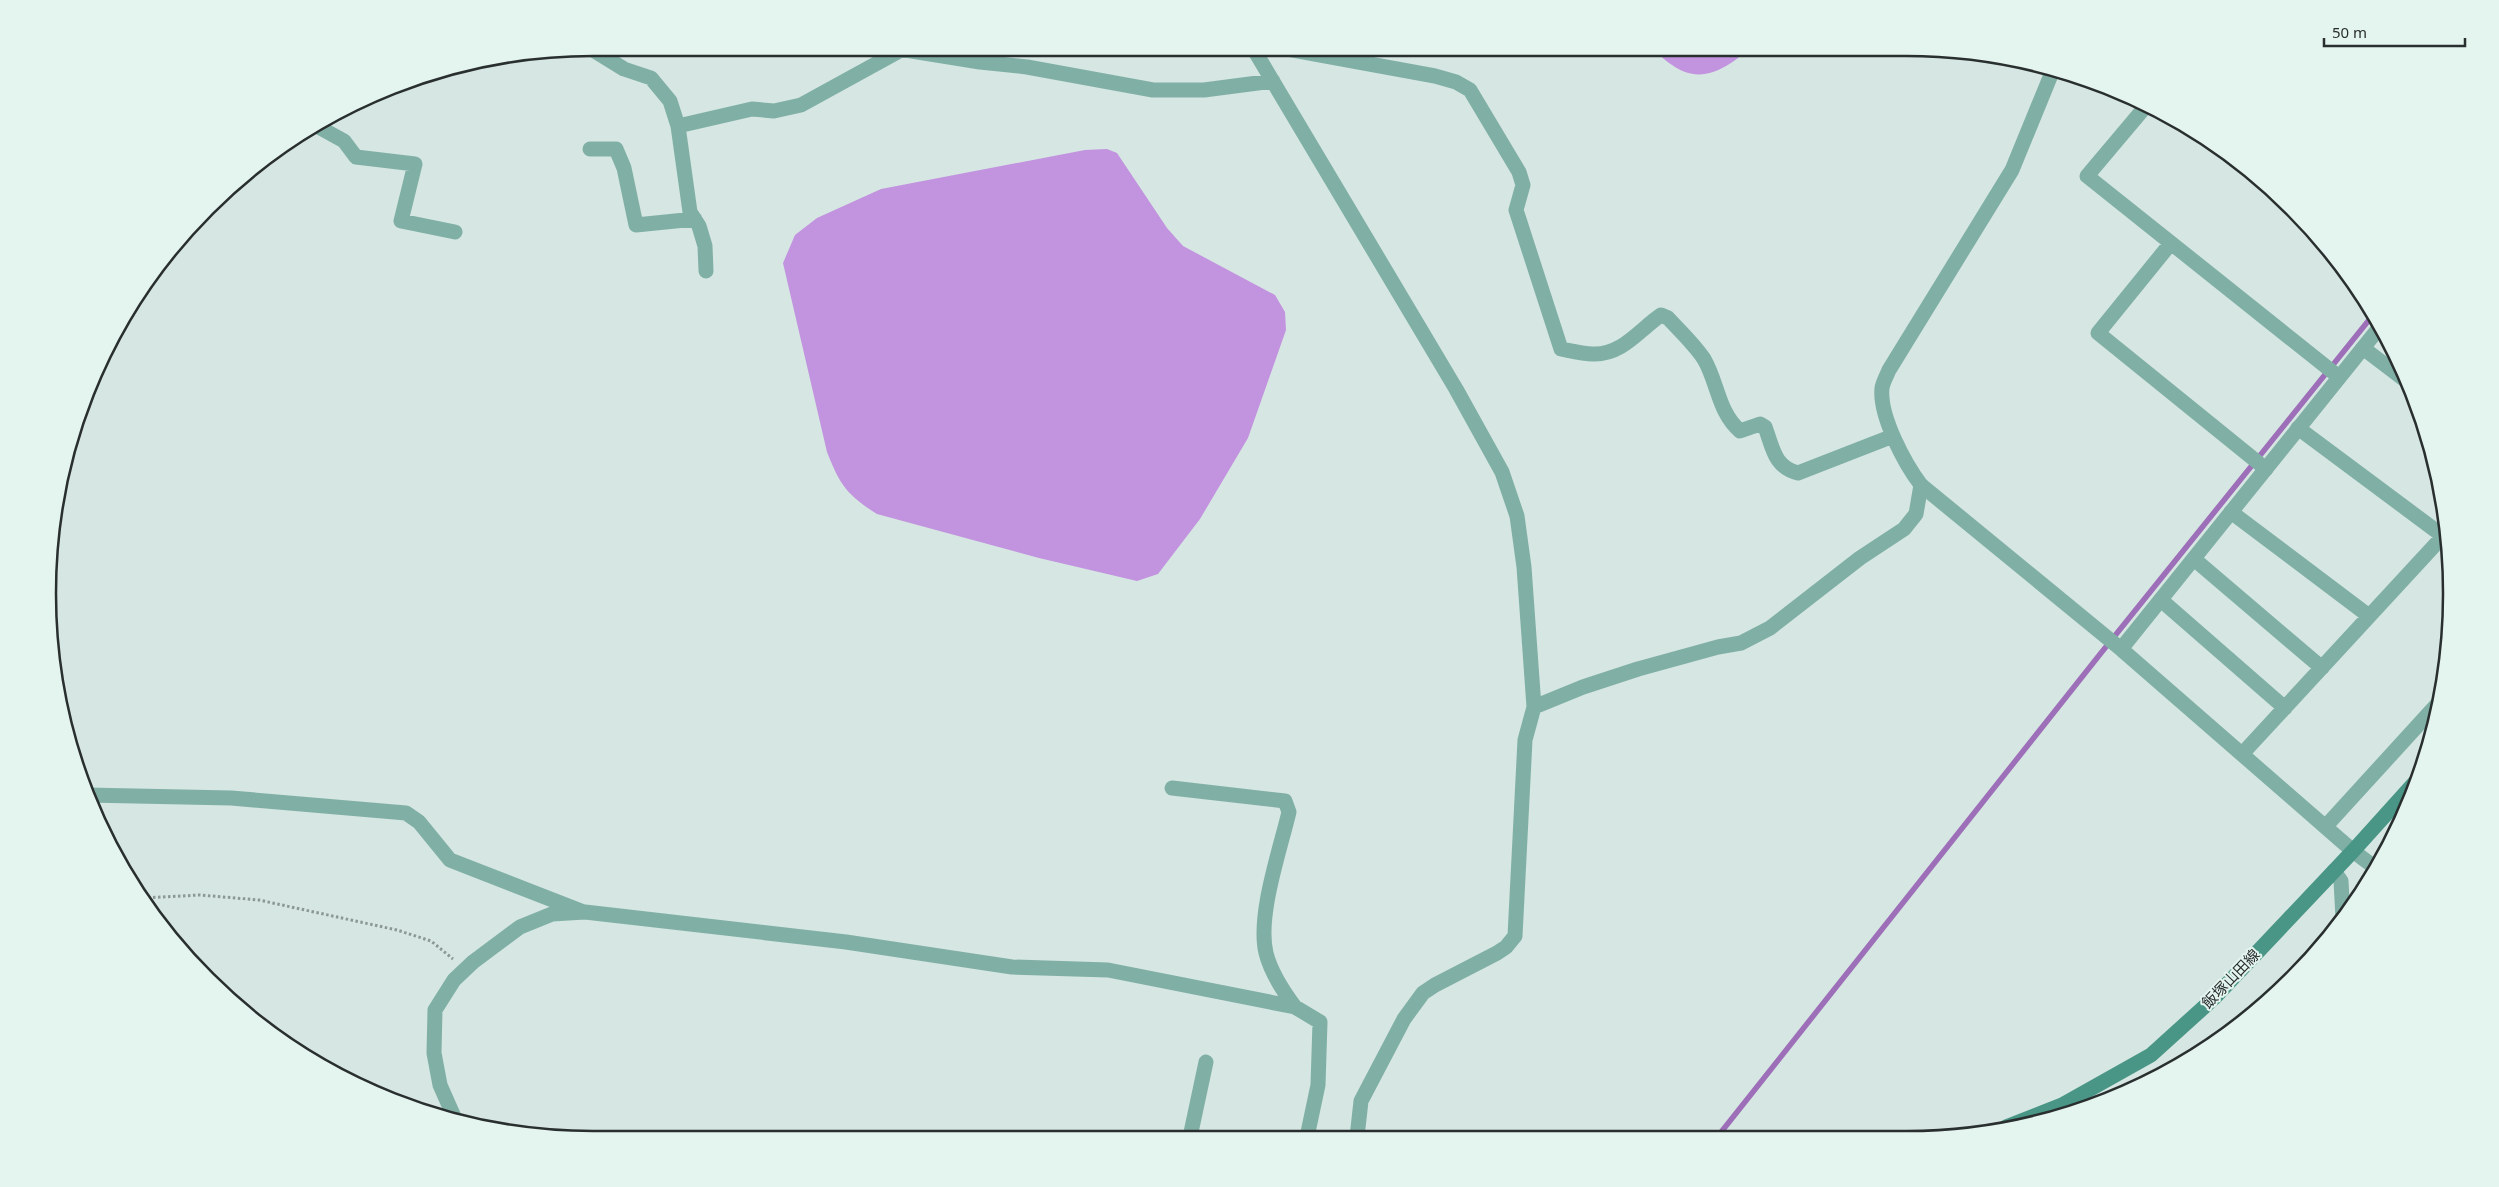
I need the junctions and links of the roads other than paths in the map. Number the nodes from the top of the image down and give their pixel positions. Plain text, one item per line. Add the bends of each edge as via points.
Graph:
1 (604, 56) edge
2 (885, 56) edge
3 (945, 56) edge
4 (1258, 56) edge
5 (1325, 56) edge
6 (2050, 77) edge
7 (1273, 81) junction
8 (2142, 111) edge
9 (678, 126) junction
10 (323, 129) edge
11 (590, 149) dead end
12 (695, 220) junction
13 (454, 232) dead end
14 (2171, 243) junction
15 (706, 271) dead end
16 (2375, 333) edge
17 (2363, 348) junction
18 (2394, 372) edge
19 (2339, 377) junction
20 (2298, 428) junction
21 (1893, 436) junction
22 (2266, 469) junction
23 (1921, 485) junction
24 (2231, 512) junction
25 (2439, 530) edge
26 (2440, 539) edge
27 (2194, 559) junction
28 (2161, 600) junction
29 (2370, 616) junction
30 (2121, 649) junction
31 (2322, 668) junction
32 (1534, 707) junction
33 (2284, 708) junction
34 (2428, 714) edge
35 (2243, 753) junction
36 (1172, 788) dead end
37 (96, 795) edge
38 (2403, 795) edge
39 (2326, 826) junction
40 (2353, 851) junction
41 (2370, 864) edge
42 (2334, 871) junction
43 (2342, 906) edge
44 (584, 912) junction
45 (1295, 1007) junction
46 (1206, 1062) dead end
47 (452, 1111) edge
48 (2043, 1112) edge
49 (1191, 1131) edge
50 (1308, 1131) edge
51 (1358, 1131) edge

1 - 9 street via 651,78 670,101
2 - 9 street via 801,105 774,111 752,109
3 - 7 street via 1153,90 1204,90
4 - 7 street
5 - 21 street via 1434,76 1470,90 1519,172 1523,185 1516,210 1561,349 1592,354 1607,352 1632,340 1661,316 1668,318 1704,360 1724,412 1732,424 1740,431 1760,424 1779,464 1798,473
6 - 21 street via 2012,170 1889,370 1882,388
7 - 32 street via 1502,472 1517,516 1523,558
8 - 14 street via 2087,176
9 - 12 street via 690,212
10 - 13 street via 344,141 356,157 415,164 401,221
11 - 12 street via 616,149 624,168 636,225
12 - 15 street via 700,226 705,246
14 - 19 street
14 - 22 street via 2098,333
16 - 17 street
17 - 18 street
17 - 19 street
19 - 20 street
20 - 22 street
20 - 25 street
21 - 23 street via 1908,468
22 - 24 street
23 - 30 street
23 - 32 street via 1916,514 1904,529 1860,558 1770,628 1741,643 1638,669
24 - 27 street
24 - 29 street
26 - 29 street
27 - 28 street
27 - 31 street
28 - 30 street
28 - 33 street
29 - 31 street
30 - 35 street
31 - 33 street
32 - 51 street via 1525,740 1515,936 1497,953 1423,993 1404,1019 1361,1101
33 - 35 street
34 - 39 street
35 - 39 street
36 - 45 street via 1285,801 1289,812 1269,893 1266,951 1272,972
37 - 44 street via 230,798 406,813 419,822 450,860
38 - 40 main road, 飯塚山田線
39 - 40 street
40 - 41 street
40 - 42 main road, 飯塚山田線
42 - 43 street via 2341,881
42 - 48 main road, 飯塚山田線 via 2214,998 2151,1055
44 - 45 street via 846,942 1012,967 1108,970
44 - 47 street via 552,914 520,927 454,980 435,1010 434,1053 440,1085
45 - 50 street via 1320,1022 1318,1085
46 - 49 street

